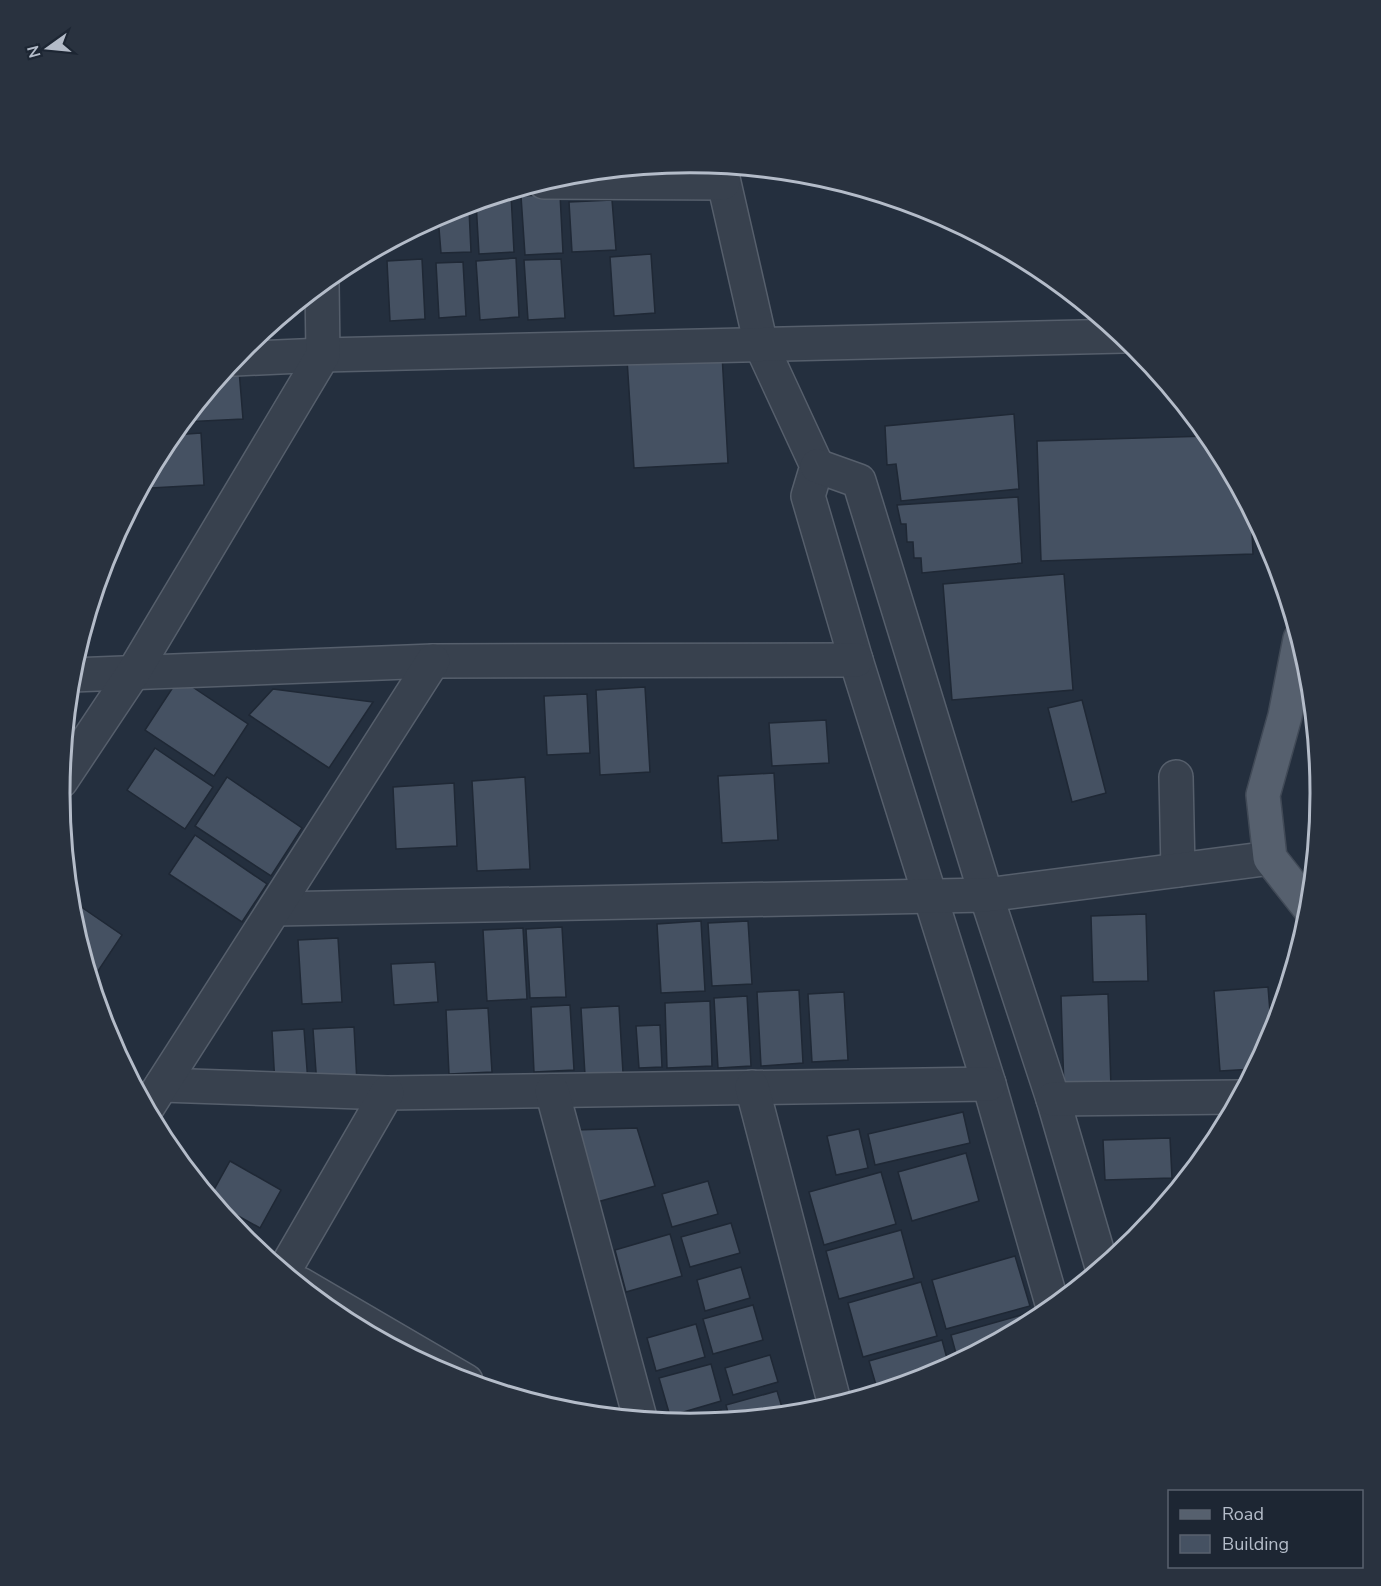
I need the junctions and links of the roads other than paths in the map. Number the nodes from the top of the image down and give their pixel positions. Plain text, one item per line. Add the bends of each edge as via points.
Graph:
1 (722, 174) edge
2 (602, 179) edge
3 (322, 294) edge
4 (1109, 336) edge
5 (761, 345) junction
6 (323, 355) junction
7 (249, 358) edge
8 (818, 466) junction
9 (856, 660) junction
10 (1296, 660) edge
11 (433, 661) junction
12 (134, 673) junction
13 (82, 675) edge
14 (71, 766) edge
15 (1176, 777) dead end
16 (1270, 858) junction
17 (1178, 870) junction
18 (986, 895) junction
19 (931, 897) junction
20 (1301, 898) edge
21 (275, 909) junction
22 (989, 1084) junction
23 (752, 1088) junction
24 (552, 1091) junction
25 (387, 1094) junction
26 (155, 1096) edge
27 (1230, 1097) edge
28 (1053, 1099) junction
29 (1100, 1259) edge
30 (288, 1264) edge
31 (1050, 1298) edge
32 (833, 1396) edge
33 (638, 1411) edge

1 - 2 street
1 - 5 street
3 - 6 street
4 - 5 street
5 - 6 street
5 - 8 street
6 - 7 street
6 - 12 street
8 - 9 street via 808,496
8 - 18 street via 859,481
9 - 11 street
9 - 19 street
10 - 16 main road via 1263,795
11 - 12 street
11 - 21 street
12 - 13 street
12 - 14 street
15 - 17 street
16 - 17 street
16 - 20 main road
17 - 18 street
18 - 19 street
18 - 28 street
19 - 21 street
19 - 22 street
21 - 26 street
22 - 23 street
22 - 31 street
23 - 24 street
23 - 32 street
24 - 25 street
24 - 33 street
25 - 26 street
25 - 30 street
27 - 28 street
28 - 29 street

